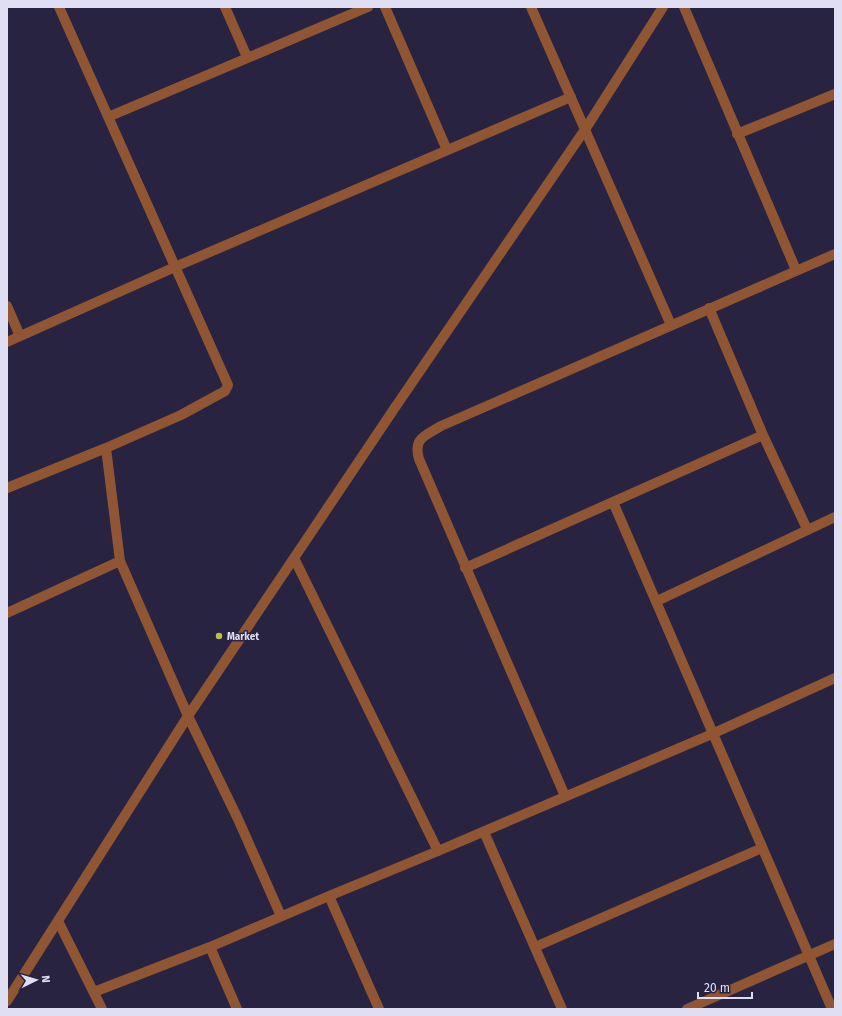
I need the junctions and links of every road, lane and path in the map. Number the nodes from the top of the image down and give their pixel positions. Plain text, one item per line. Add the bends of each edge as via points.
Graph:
1 (59, 7) edge
2 (225, 7) edge
3 (368, 7) edge
4 (385, 7) edge
5 (531, 7) edge
6 (663, 7) edge
7 (684, 7) edge
8 (247, 57) junction
9 (835, 94) edge
10 (571, 97) junction
11 (108, 117) junction
12 (586, 128) junction
13 (737, 134) junction
14 (448, 150) junction
15 (835, 254) edge
16 (175, 267) junction
17 (796, 270) junction
18 (7, 306) edge
19 (709, 308) junction
20 (671, 325) junction
21 (20, 336) junction
22 (7, 342) edge
23 (763, 435) junction
24 (106, 448) junction
25 (7, 488) edge
26 (613, 502) junction
27 (835, 518) edge
28 (807, 530) junction
29 (294, 558) junction
30 (120, 561) junction
31 (465, 568) junction
32 (657, 601) junction
33 (7, 613) edge
34 (835, 678) edge
35 (188, 716) junction
36 (712, 734) junction
37 (565, 796) junction
38 (484, 832) junction
39 (762, 848) junction
40 (438, 851) junction
41 (329, 896) junction
42 (281, 916) junction
43 (58, 922) junction
44 (835, 944) edge
45 (535, 946) junction
46 (210, 947) junction
47 (809, 956) junction
48 (94, 992) junction
49 (7, 1001) edge
50 (694, 1008) edge
51 (102, 1009) edge
52 (237, 1009) edge
53 (379, 1009) edge
54 (562, 1009) edge
55 (832, 1009) edge

1 - 11 street
2 - 8 street
3 - 8 street
4 - 14 street
5 - 10 street
6 - 12 street
7 - 13 street
8 - 11 street
9 - 13 street
10 - 12 street
10 - 14 street
11 - 16 street
12 - 20 street
12 - 29 street
13 - 17 street
14 - 16 street
15 - 17 street
16 - 21 street
16 - 24 street via 227,389 181,415
17 - 19 street
18 - 21 street
19 - 20 street
19 - 23 street
20 - 31 street via 441,426 418,442 416,448 419,459
21 - 22 street
23 - 26 street
23 - 28 street
24 - 25 street
24 - 30 street
26 - 31 street
26 - 32 street
27 - 28 street
28 - 32 street
29 - 35 street
29 - 40 street
30 - 33 street
30 - 35 street
31 - 37 street
32 - 36 street
34 - 36 street
35 - 42 street
35 - 43 street
36 - 37 street
36 - 39 street
37 - 38 street
38 - 40 street
38 - 45 street
39 - 45 street
39 - 47 street
40 - 41 street
41 - 42 street
41 - 53 street
42 - 46 street
43 - 48 street
43 - 49 street
44 - 47 street
45 - 54 street
46 - 48 street
46 - 52 street
47 - 50 street
47 - 55 street
48 - 51 street

